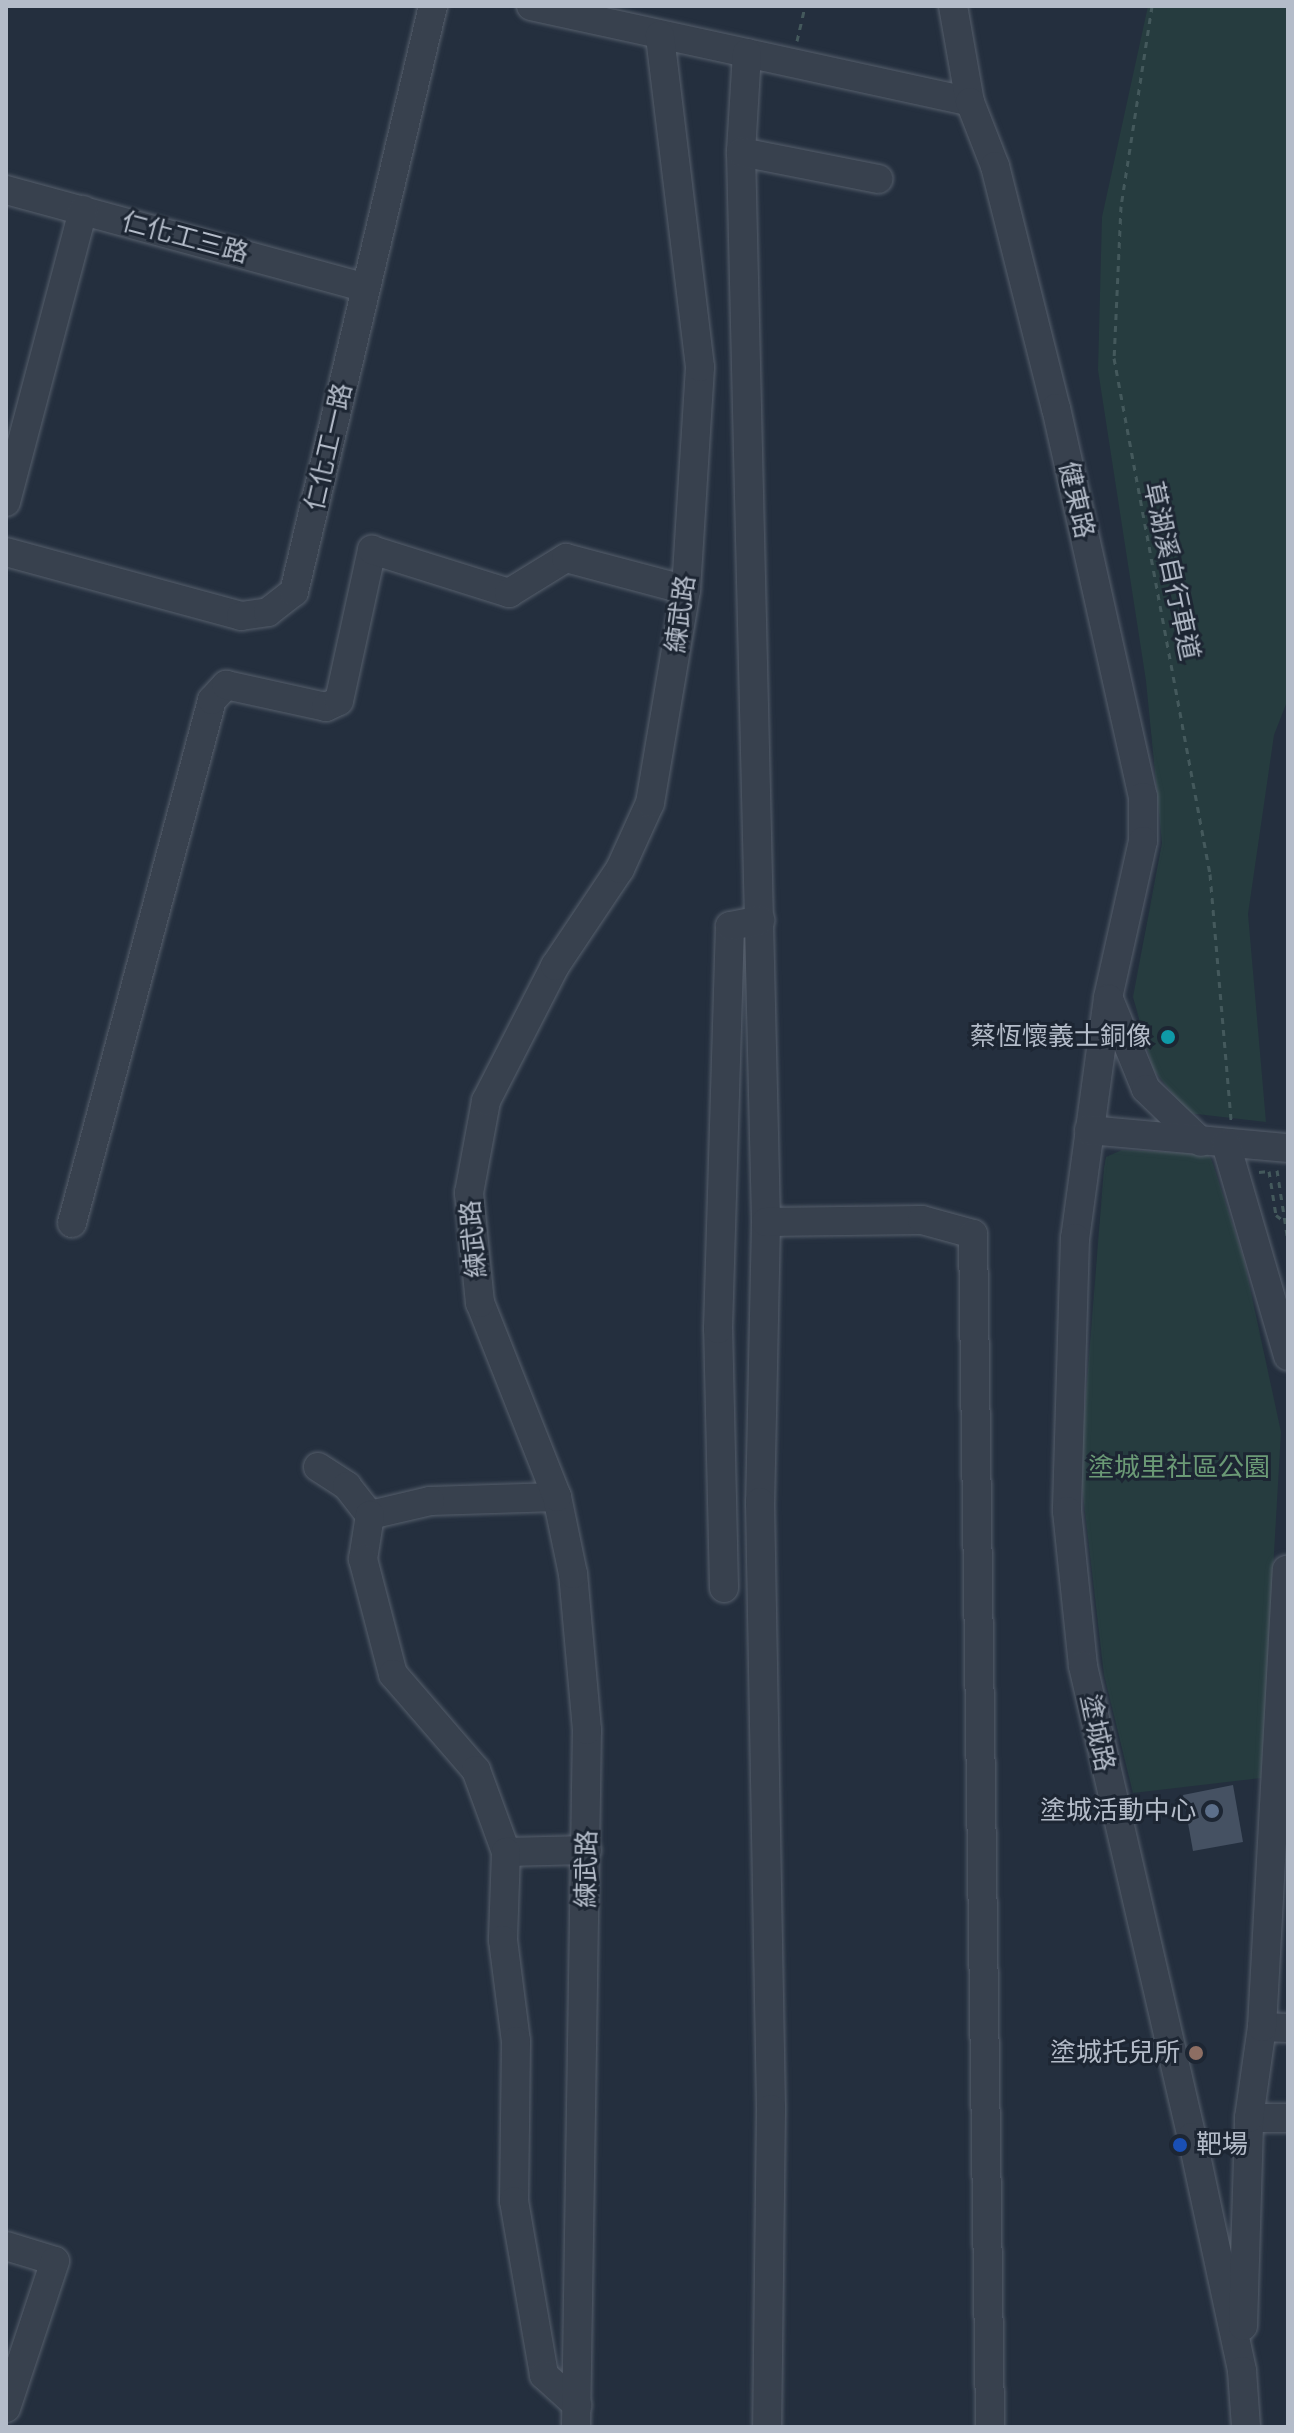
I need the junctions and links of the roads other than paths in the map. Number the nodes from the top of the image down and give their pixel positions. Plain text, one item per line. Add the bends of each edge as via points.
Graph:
1 (433, 6) edge
2 (531, 6) edge
3 (953, 6) edge
4 (660, 35) junction
5 (747, 53) junction
6 (970, 102) junction
7 (741, 152) junction
8 (878, 179) dead end
9 (6, 190) edge
10 (83, 210) junction
11 (364, 287) junction
12 (6, 502) edge
13 (6, 552) edge
14 (686, 590) junction
15 (760, 920) junction
16 (1108, 998) junction
17 (1089, 1130) junction
18 (1224, 1144) junction
19 (1282, 1159) edge
20 (766, 1222) junction
21 (72, 1223) dead end
22 (1288, 1356) edge
23 (318, 1467) dead end
24 (557, 1497) junction
25 (370, 1515) junction
26 (1287, 1570) edge
27 (724, 1588) dead end
28 (587, 1850) junction
29 (506, 1852) junction
30 (1275, 2027) edge
31 (1249, 2118) junction
32 (1288, 2118) edge
33 (6, 2246) edge
34 (1242, 2371) junction
35 (6, 2408) edge
36 (577, 2416) edge
37 (767, 2427) edge
38 (990, 2427) edge
39 (1246, 2427) edge

1 - 11 street, 仁化工一路
2 - 4 street
3 - 6 street, 健東路
4 - 5 street
4 - 14 street, 練武路 via 700,367
5 - 6 street
5 - 7 street
6 - 16 street, 健東路 via 1018,253 1143,797 1135,888
7 - 8 street
7 - 15 street
9 - 10 street, 仁化工三路
10 - 11 street, 仁化工三路
10 - 12 street
11 - 13 street, 仁化工一路 via 301,571 285,600 241,616
14 - 21 street via 566,558 509,593 372,550 339,701 326,707 226,685 212,700
14 - 24 street, 練武路 via 650,803 620,869 555,966 486,1101 469,1193 480,1303
15 - 20 street
15 - 27 street via 730,926 718,1329
16 - 17 street, 健東路
16 - 18 street via 1146,1089
17 - 18 street
17 - 34 street, 塗城路 via 1075,1238 1064,1461 1083,1666
18 - 19 street
18 - 22 street
20 - 37 street via 760,1502 771,2109
20 - 38 street via 922,1220 973,1234
23 - 25 street via 347,1486
24 - 25 street via 430,1501
24 - 28 street, 練武路 via 573,1574 587,1730
25 - 29 street via 363,1559 378,1637 393,1674 476,1770
26 - 30 street, 塗城路
28 - 29 street
28 - 36 street, 練武路
29 - 36 street via 503,1940 516,2041 514,2201 544,2375
30 - 31 street, 塗城路
31 - 32 street
31 - 34 street, 塗城路
33 - 35 street via 55,2261
34 - 39 street, 塗城路

